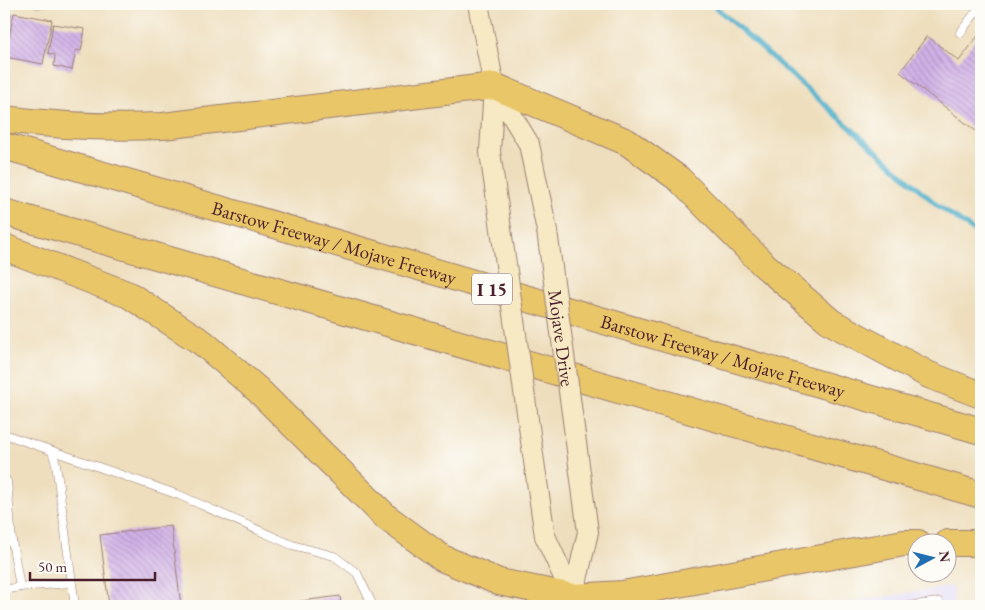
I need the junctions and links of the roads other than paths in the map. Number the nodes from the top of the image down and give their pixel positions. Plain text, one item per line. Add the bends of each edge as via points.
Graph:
1 (36, 4) edge
2 (42, 4) edge
3 (478, 4) edge
4 (981, 5) edge
5 (960, 33) dead end
6 (494, 86) junction
7 (4, 119) edge
8 (4, 146) edge
9 (4, 212) edge
10 (4, 247) edge
11 (981, 395) edge
12 (981, 431) edge
13 (4, 434) edge
14 (52, 451) junction
15 (4, 479) edge
16 (981, 495) edge
17 (8, 542) edge
18 (958, 542) edge
19 (908, 543) edge
20 (981, 543) edge
21 (72, 582) junction
22 (20, 588) junction
23 (4, 590) edge
24 (573, 602) edge
25 (75, 606) edge
26 (373, 606) edge
27 (907, 606) edge
28 (940, 606) edge

1 - 2 lane
3 - 6 main road, Mojave Drive
4 - 5 lane
6 - 7 highway via 163,126 54,126
6 - 11 highway via 628,142 679,179 763,264 831,322 929,375
6 - 24 main road, Mojave Drive, bridge via 490,152 544,536
6 - 24 main road, Mojave Drive, bridge via 529,144 547,231 588,532
8 - 12 highway, Barstow Freeway / Mojave Freeway / I 15
9 - 16 highway
10 - 24 highway via 129,295 203,343 258,390 386,517 442,558 499,582
13 - 14 lane
14 - 21 lane
14 - 26 lane via 179,495 292,545 334,556 357,573
15 - 17 lane via 7,482
17 - 22 lane
18 - 20 highway
19 - 24 highway
21 - 22 lane
21 - 25 lane
22 - 23 lane
27 - 28 lane via 939,602

